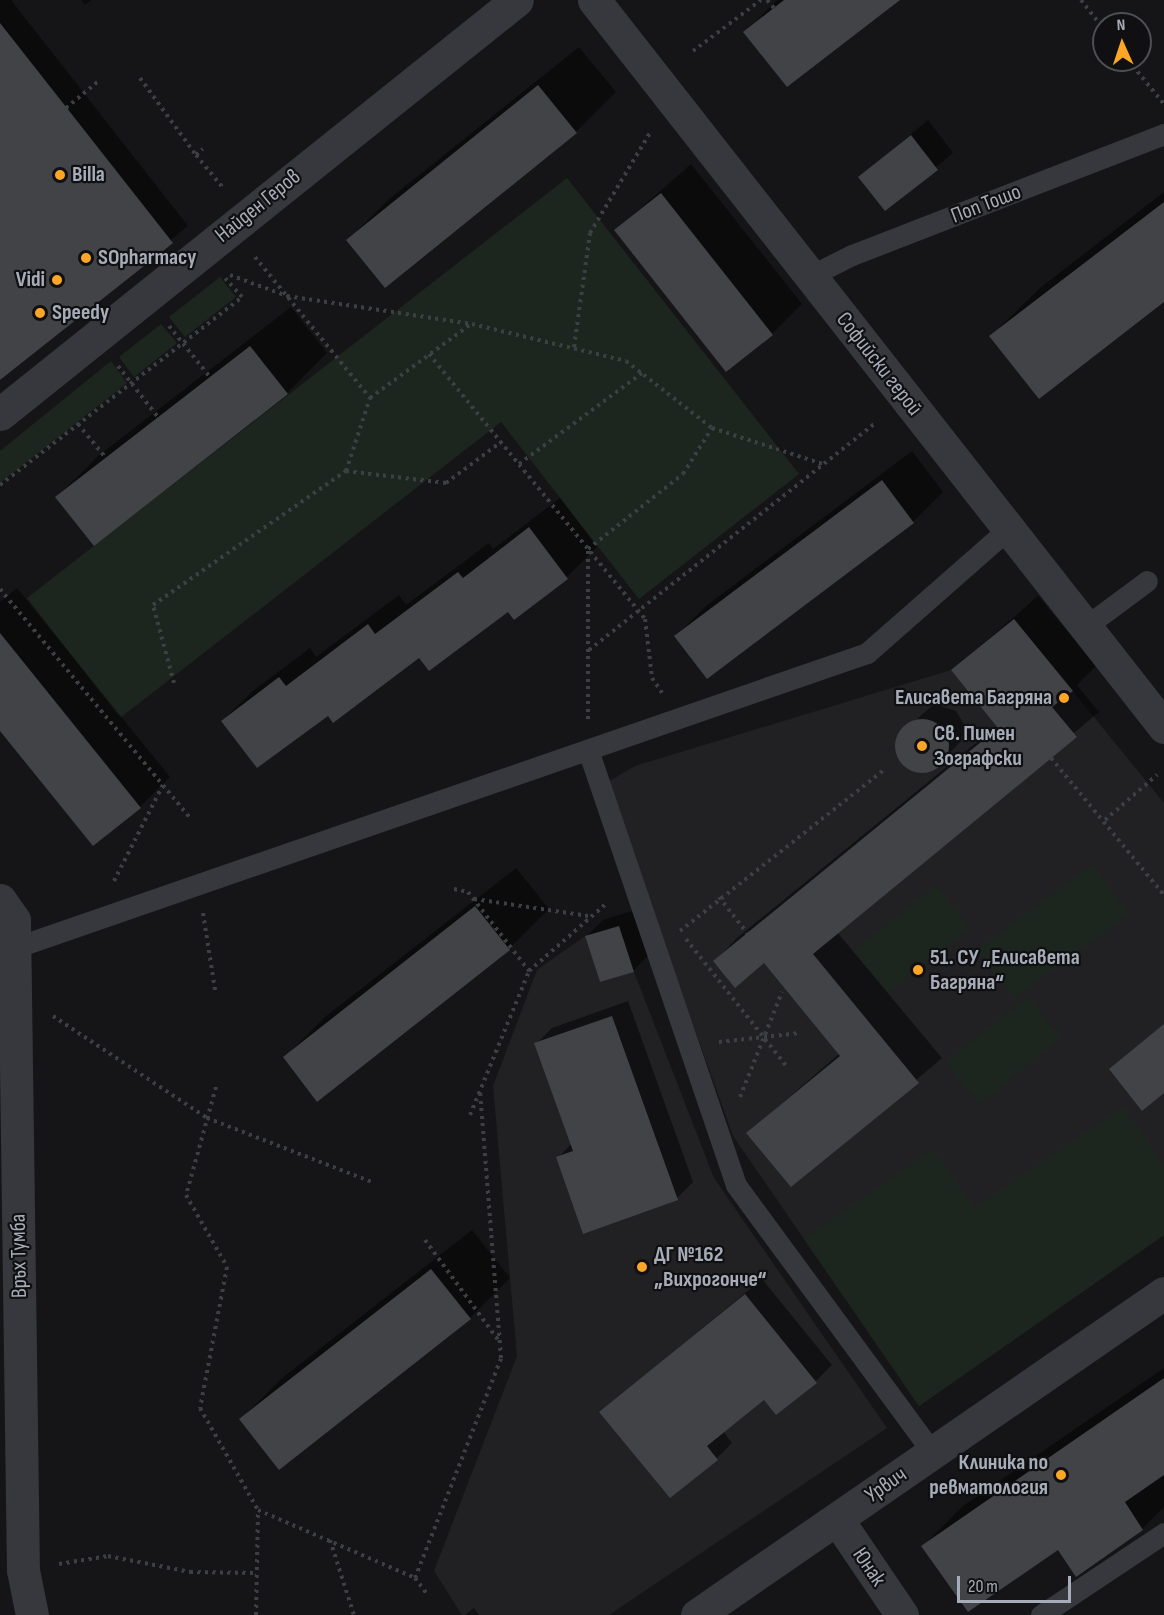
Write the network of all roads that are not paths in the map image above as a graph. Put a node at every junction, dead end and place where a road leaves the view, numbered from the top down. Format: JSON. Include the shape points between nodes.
{"nodes":[{"id":1,"x":517,"y":0,"type":"edge"},
{"id":2,"x":594,"y":0,"type":"edge"},
{"id":3,"x":1164,"y":134,"type":"edge"},
{"id":4,"x":810,"y":276,"type":"junction"},
{"id":5,"x":0,"y":414,"type":"edge"},
{"id":6,"x":1008,"y":529,"type":"junction"},
{"id":7,"x":1147,"y":581,"type":"dead end"},
{"id":8,"x":1085,"y":627,"type":"junction"},
{"id":9,"x":1164,"y":727,"type":"edge"},
{"id":10,"x":588,"y":750,"type":"junction"},
{"id":11,"x":0,"y":900,"type":"edge"},
{"id":12,"x":14,"y":948,"type":"junction"},
{"id":13,"x":1162,"y":1298,"type":"edge"},
{"id":14,"x":933,"y":1453,"type":"junction"},
{"id":15,"x":837,"y":1519,"type":"junction"},
{"id":16,"x":1164,"y":1533,"type":"edge"},
{"id":17,"x":32,"y":1615,"type":"edge"},
{"id":18,"x":697,"y":1615,"type":"edge"},
{"id":19,"x":902,"y":1615,"type":"edge"},
{"id":20,"x":1041,"y":1615,"type":"edge"}],
"edges":[{"from":1,"to":5,"type":"street","name":"Найден Геров","via":[[232,213]]},
{"from":2,"to":4,"type":"street","name":"Софийски герой"},
{"from":3,"to":4,"type":"lane","name":"Поп Тошо","via":[[852,255]]},
{"from":4,"to":6,"type":"street","name":"Софийски герой"},
{"from":6,"to":8,"type":"street","name":"Софийски герой"},
{"from":6,"to":10,"type":"lane","via":[[867,653]]},
{"from":7,"to":8,"type":"lane"},
{"from":8,"to":9,"type":"street","name":"Софийски герой"},
{"from":10,"to":12,"type":"lane"},
{"from":10,"to":14,"type":"lane","via":[[736,1185]]},
{"from":11,"to":12,"type":"street","name":"Връх Тумба","via":[[14,920]]},
{"from":12,"to":17,"type":"street","name":"Връх Тумба","via":[[23,1570]]},
{"from":13,"to":14,"type":"street","name":"Урвич"},
{"from":14,"to":15,"type":"street","name":"Урвич"},
{"from":15,"to":18,"type":"street","name":"Урвич"},
{"from":15,"to":19,"type":"street","name":"Юнак"},
{"from":16,"to":20,"type":"lane"}]}
